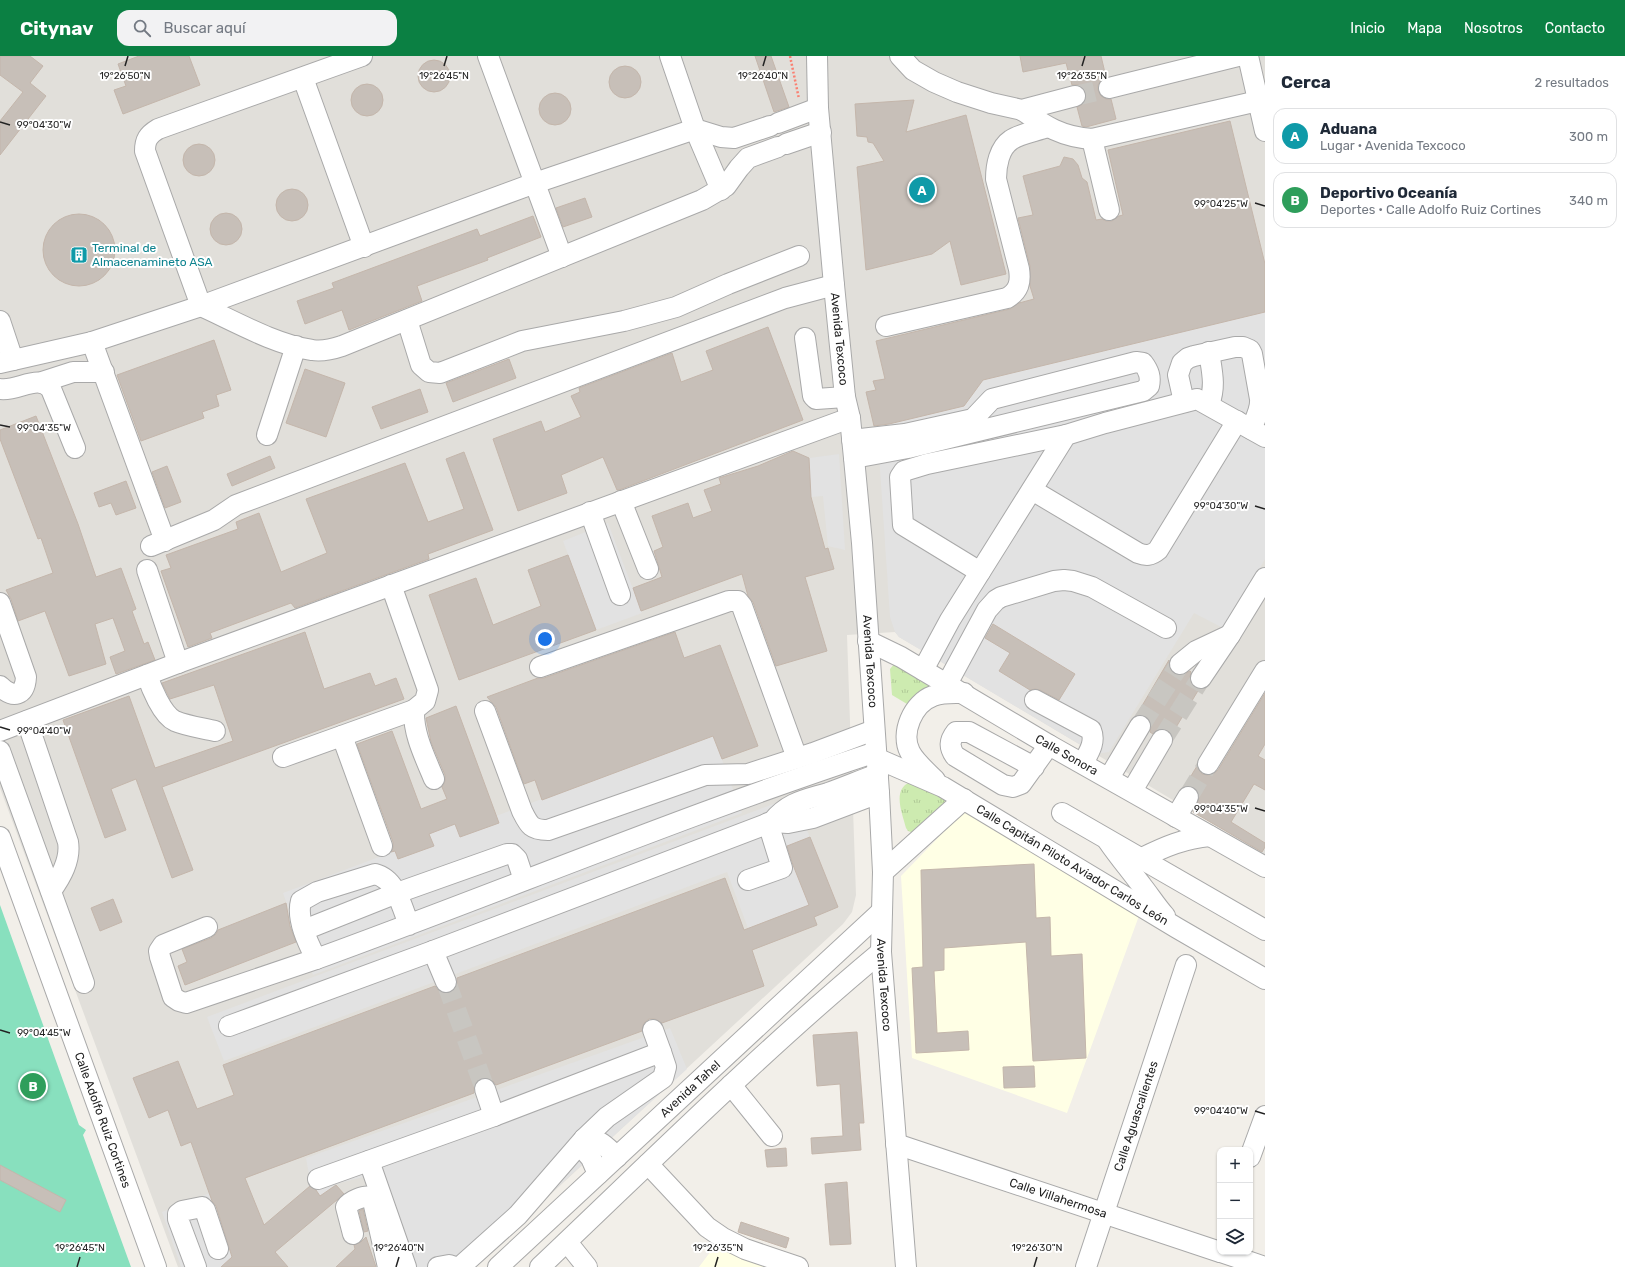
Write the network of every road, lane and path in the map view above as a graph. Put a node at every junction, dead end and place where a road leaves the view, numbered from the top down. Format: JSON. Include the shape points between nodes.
{"nodes":[{"id":1,"x":362,"y":56,"type":"edge"},
{"id":2,"x":488,"y":56,"type":"edge"},
{"id":3,"x":670,"y":56,"type":"edge"},
{"id":4,"x":790,"y":56,"type":"edge"},
{"id":5,"x":817,"y":56,"type":"edge"},
{"id":6,"x":900,"y":56,"type":"edge"},
{"id":7,"x":1238,"y":56,"type":"edge"},
{"id":8,"x":1248,"y":56,"type":"edge"},
{"id":9,"x":303,"y":78,"type":"junction"},
{"id":10,"x":1109,"y":88,"type":"tunnel mouth"},
{"id":11,"x":1074,"y":96,"type":"tunnel mouth"},
{"id":12,"x":1258,"y":101,"type":"junction"},
{"id":13,"x":1022,"y":110,"type":"junction"},
{"id":14,"x":810,"y":111,"type":"junction"},
{"id":15,"x":1047,"y":127,"type":"junction"},
{"id":16,"x":696,"y":129,"type":"junction"},
{"id":17,"x":1265,"y":131,"type":"edge"},
{"id":18,"x":822,"y":132,"type":"junction"},
{"id":19,"x":1092,"y":139,"type":"junction"},
{"id":20,"x":535,"y":183,"type":"junction"},
{"id":21,"x":721,"y":190,"type":"junction"},
{"id":22,"x":1109,"y":210,"type":"dead end"},
{"id":23,"x":364,"y":247,"type":"junction"},
{"id":24,"x":799,"y":256,"type":"dead end"},
{"id":25,"x":562,"y":257,"type":"junction"},
{"id":26,"x":834,"y":285,"type":"junction"},
{"id":27,"x":201,"y":306,"type":"junction"},
{"id":28,"x":407,"y":320,"type":"junction"},
{"id":29,"x":0,"y":321,"type":"edge"},
{"id":30,"x":886,"y":326,"type":"dead end"},
{"id":31,"x":805,"y":338,"type":"dead end"},
{"id":32,"x":92,"y":342,"type":"junction"},
{"id":33,"x":296,"y":346,"type":"junction"},
{"id":34,"x":1209,"y":352,"type":"junction"},
{"id":35,"x":7,"y":362,"type":"edge"},
{"id":36,"x":104,"y":372,"type":"junction"},
{"id":37,"x":42,"y":382,"type":"junction"},
{"id":38,"x":0,"y":389,"type":"edge"},
{"id":39,"x":845,"y":397,"type":"junction"},
{"id":40,"x":1184,"y":402,"type":"junction"},
{"id":41,"x":1209,"y":405,"type":"junction"},
{"id":42,"x":850,"y":418,"type":"junction"},
{"id":43,"x":975,"y":426,"type":"junction"},
{"id":44,"x":1251,"y":429,"type":"edge"},
{"id":45,"x":267,"y":435,"type":"dead end"},
{"id":46,"x":1066,"y":435,"type":"junction"},
{"id":47,"x":75,"y":448,"type":"dead end"},
{"id":48,"x":853,"y":449,"type":"junction"},
{"id":49,"x":1032,"y":490,"type":"junction"},
{"id":50,"x":621,"y":501,"type":"junction"},
{"id":51,"x":590,"y":512,"type":"junction"},
{"id":52,"x":648,"y":569,"type":"dead end"},
{"id":53,"x":147,"y":570,"type":"dead end"},
{"id":54,"x":980,"y":572,"type":"junction"},
{"id":55,"x":1265,"y":578,"type":"edge"},
{"id":56,"x":391,"y":585,"type":"junction"},
{"id":57,"x":620,"y":595,"type":"dead end"},
{"id":58,"x":0,"y":603,"type":"edge"},
{"id":59,"x":1166,"y":628,"type":"dead end"},
{"id":60,"x":1230,"y":635,"type":"junction"},
{"id":61,"x":868,"y":641,"type":"junction"},
{"id":62,"x":178,"y":662,"type":"junction"},
{"id":63,"x":1180,"y":664,"type":"tunnel mouth"},
{"id":64,"x":540,"y":667,"type":"dead end"},
{"id":65,"x":923,"y":670,"type":"junction"},
{"id":66,"x":1265,"y":671,"type":"edge"},
{"id":67,"x":147,"y":675,"type":"junction"},
{"id":68,"x":1201,"y":678,"type":"tunnel mouth"},
{"id":69,"x":947,"y":684,"type":"junction"},
{"id":70,"x":0,"y":686,"type":"edge"},
{"id":71,"x":964,"y":693,"type":"junction"},
{"id":72,"x":1035,"y":700,"type":"dead end"},
{"id":73,"x":414,"y":710,"type":"junction"},
{"id":74,"x":485,"y":711,"type":"dead end"},
{"id":75,"x":27,"y":721,"type":"junction"},
{"id":76,"x":1140,"y":726,"type":"tunnel mouth"},
{"id":77,"x":874,"y":730,"type":"junction"},
{"id":78,"x":0,"y":731,"type":"edge"},
{"id":79,"x":215,"y":731,"type":"dead end"},
{"id":80,"x":342,"y":736,"type":"junction"},
{"id":81,"x":1162,"y":740,"type":"tunnel mouth"},
{"id":82,"x":1049,"y":745,"type":"junction"},
{"id":83,"x":0,"y":751,"type":"edge"},
{"id":84,"x":283,"y":757,"type":"dead end"},
{"id":85,"x":797,"y":758,"type":"junction"},
{"id":86,"x":1083,"y":763,"type":"junction"},
{"id":87,"x":1208,"y":764,"type":"tunnel mouth"},
{"id":88,"x":1034,"y":767,"type":"dead end"},
{"id":89,"x":877,"y":769,"type":"junction"},
{"id":90,"x":1109,"y":778,"type":"junction"},
{"id":91,"x":434,"y":779,"type":"dead end"},
{"id":92,"x":943,"y":787,"type":"junction"},
{"id":93,"x":1132,"y":791,"type":"junction"},
{"id":94,"x":1188,"y":797,"type":"tunnel mouth"},
{"id":95,"x":964,"y":799,"type":"junction"},
{"id":96,"x":1062,"y":812,"type":"dead end"},
{"id":97,"x":1176,"y":817,"type":"junction"},
{"id":98,"x":770,"y":823,"type":"junction"},
{"id":99,"x":1210,"y":836,"type":"junction"},
{"id":100,"x":0,"y":837,"type":"edge"},
{"id":101,"x":1106,"y":838,"type":"junction"},
{"id":102,"x":382,"y":846,"type":"dead end"},
{"id":103,"x":1142,"y":858,"type":"junction"},
{"id":104,"x":1265,"y":867,"type":"edge"},
{"id":105,"x":883,"y":872,"type":"junction"},
{"id":106,"x":524,"y":880,"type":"junction"},
{"id":107,"x":748,"y":880,"type":"dead end"},
{"id":108,"x":51,"y":892,"type":"junction"},
{"id":109,"x":397,"y":893,"type":"junction"},
{"id":110,"x":882,"y":911,"type":"junction"},
{"id":111,"x":409,"y":925,"type":"junction"},
{"id":112,"x":207,"y":926,"type":"dead end"},
{"id":113,"x":1177,"y":928,"type":"junction"},
{"id":114,"x":304,"y":930,"type":"junction"},
{"id":115,"x":1265,"y":930,"type":"edge"},
{"id":116,"x":433,"y":951,"type":"junction"},
{"id":117,"x":881,"y":952,"type":"junction"},
{"id":118,"x":316,"y":959,"type":"junction"},
{"id":119,"x":1186,"y":965,"type":"dead end"},
{"id":120,"x":1265,"y":979,"type":"edge"},
{"id":121,"x":446,"y":982,"type":"tunnel mouth"},
{"id":122,"x":84,"y":983,"type":"dead end"},
{"id":123,"x":229,"y":1026,"type":"dead end"},
{"id":124,"x":654,"y":1030,"type":"dead end"},
{"id":125,"x":661,"y":1052,"type":"junction"},
{"id":126,"x":731,"y":1085,"type":"junction"},
{"id":127,"x":484,"y":1089,"type":"tunnel mouth"},
{"id":128,"x":494,"y":1116,"type":"junction"},
{"id":129,"x":1265,"y":1116,"type":"edge"},
{"id":130,"x":772,"y":1136,"type":"dead end"},
{"id":131,"x":584,"y":1139,"type":"junction"},
{"id":132,"x":896,"y":1144,"type":"junction"},
{"id":133,"x":1253,"y":1149,"type":"edge"},
{"id":134,"x":617,"y":1157,"type":"junction"},
{"id":135,"x":369,"y":1161,"type":"junction"},
{"id":136,"x":648,"y":1164,"type":"junction"},
{"id":137,"x":598,"y":1174,"type":"junction"},
{"id":138,"x":318,"y":1179,"type":"dead end"},
{"id":139,"x":1105,"y":1213,"type":"junction"},
{"id":140,"x":352,"y":1234,"type":"dead end"},
{"id":141,"x":566,"y":1242,"type":"junction"},
{"id":142,"x":218,"y":1249,"type":"dead end"},
{"id":143,"x":1217,"y":1252,"type":"edge"},
{"id":144,"x":1227,"y":1255,"type":"edge"},
{"id":145,"x":156,"y":1267,"type":"edge"},
{"id":146,"x":196,"y":1267,"type":"edge"},
{"id":147,"x":388,"y":1267,"type":"edge"},
{"id":148,"x":406,"y":1267,"type":"edge"},
{"id":149,"x":438,"y":1267,"type":"edge"},
{"id":150,"x":454,"y":1267,"type":"edge"},
{"id":151,"x":460,"y":1267,"type":"edge"},
{"id":152,"x":498,"y":1267,"type":"edge"},
{"id":153,"x":540,"y":1267,"type":"edge"},
{"id":154,"x":587,"y":1267,"type":"edge"},
{"id":155,"x":798,"y":1267,"type":"edge"},
{"id":156,"x":906,"y":1267,"type":"edge"},
{"id":157,"x":1086,"y":1267,"type":"edge"},
{"id":158,"x":1265,"y":1267,"type":"edge"}],
"edges":[{"from":1,"to":9,"type":"street"},
{"from":2,"to":20,"type":"street"},
{"from":3,"to":16,"type":"street"},
{"from":4,"to":14,"type":"path"},
{"from":5,"to":14,"type":"street","name":"Avenida Texcoco"},
{"from":6,"to":13,"type":"street","via":[[913,70],[934,82],[991,103]]},
{"from":7,"to":10,"type":"street"},
{"from":8,"to":12,"type":"street"},
{"from":9,"to":23,"type":"street"},
{"from":9,"to":27,"type":"street","via":[[158,129],[145,141],[145,151]]},
{"from":11,"to":13,"type":"street"},
{"from":12,"to":17,"type":"street"},
{"from":12,"to":19,"type":"street"},
{"from":13,"to":15,"type":"street"},
{"from":14,"to":16,"type":"street","via":[[734,138]]},
{"from":14,"to":18,"type":"street","name":"Avenida Texcoco"},
{"from":15,"to":19,"type":"street","via":[[1071,136]]},
{"from":15,"to":30,"type":"street","via":[[1012,140],[1003,149],[996,170],[996,179],[1019,269],[1020,280],[1014,294],[1007,298]]},
{"from":16,"to":20,"type":"street"},
{"from":16,"to":21,"type":"street"},
{"from":18,"to":21,"type":"street","via":[[748,158]]},
{"from":18,"to":26,"type":"street","name":"Avenida Texcoco"},
{"from":19,"to":22,"type":"street"},
{"from":20,"to":23,"type":"street"},
{"from":20,"to":25,"type":"street"},
{"from":21,"to":25,"type":"street"},
{"from":23,"to":27,"type":"street"},
{"from":24,"to":28,"type":"street","via":[[676,307],[624,321],[522,341],[440,373],[429,372],[421,365]]},
{"from":25,"to":28,"type":"street"},
{"from":26,"to":36,"type":"street","via":[[784,298],[236,505],[214,520],[158,543]]},
{"from":26,"to":39,"type":"street","name":"Avenida Texcoco"},
{"from":27,"to":32,"type":"street"},
{"from":27,"to":33,"type":"street"},
{"from":28,"to":33,"type":"street","via":[[327,350]]},
{"from":29,"to":35,"type":"street"},
{"from":31,"to":39,"type":"street","via":[[813,396],[816,399]]},
{"from":32,"to":35,"type":"street"},
{"from":32,"to":36,"type":"street"},
{"from":33,"to":45,"type":"street"},
{"from":34,"to":40,"type":"street","via":[[1182,363],[1178,375]]},
{"from":34,"to":41,"type":"street","via":[[1214,386]]},
{"from":34,"to":44,"type":"street","via":[[1235,347],[1250,350],[1260,405]]},
{"from":36,"to":37,"type":"street","via":[[73,372]]},
{"from":37,"to":38,"type":"street","via":[[13,389]]},
{"from":37,"to":47,"type":"street","via":[[51,389]]},
{"from":39,"to":42,"type":"street","name":"Avenida Texcoco"},
{"from":40,"to":41,"type":"street","via":[[1197,399]]},
{"from":40,"to":46,"type":"street"},
{"from":41,"to":44,"type":"street"},
{"from":42,"to":48,"type":"street","name":"Avenida Texcoco"},
{"from":42,"to":50,"type":"street"},
{"from":43,"to":43,"type":"street","via":[[1143,391],[1149,386],[1148,369],[1143,363],[1136,362],[992,399]]},
{"from":43,"to":48,"type":"street"},
{"from":44,"to":49,"type":"street","via":[[1161,545],[1148,556]]},
{"from":46,"to":49,"type":"street"},
{"from":46,"to":54,"type":"street","via":[[927,464],[904,471],[900,477],[903,525]]},
{"from":48,"to":61,"type":"street","name":"Avenida Texcoco"},
{"from":49,"to":54,"type":"street"},
{"from":50,"to":51,"type":"street"},
{"from":50,"to":52,"type":"street"},
{"from":51,"to":56,"type":"street"},
{"from":51,"to":57,"type":"street"},
{"from":53,"to":62,"type":"street"},
{"from":54,"to":65,"type":"street"},
{"from":55,"to":60,"type":"street"},
{"from":56,"to":62,"type":"street"},
{"from":56,"to":73,"type":"street","via":[[428,690],[425,701]]},
{"from":58,"to":70,"type":"street","via":[[26,677],[26,684],[23,690],[13,694],[7,693]]},
{"from":59,"to":69,"type":"street","via":[[1092,587],[1073,581],[1054,581],[996,600],[987,610]]},
{"from":60,"to":63,"type":"street","via":[[1196,651]]},
{"from":60,"to":68,"type":"street"},
{"from":61,"to":65,"type":"street","name":"Calle Sonora"},
{"from":61,"to":77,"type":"street","name":"Avenida Texcoco"},
{"from":62,"to":67,"type":"street"},
{"from":64,"to":85,"type":"street","via":[[730,601],[738,602],[742,606]]},
{"from":65,"to":69,"type":"street","name":"Calle Sonora"},
{"from":66,"to":87,"type":"street"},
{"from":67,"to":75,"type":"street"},
{"from":67,"to":79,"type":"street","via":[[152,691],[174,720]]},
{"from":69,"to":71,"type":"street","name":"Calle Sonora"},
{"from":71,"to":82,"type":"street","name":"Calle Sonora"},
{"from":71,"to":92,"type":"street","via":[[944,693],[925,699],[910,718],[906,743],[910,753]]},
{"from":72,"to":86,"type":"street","via":[[1091,730],[1092,743]]},
{"from":73,"to":80,"type":"street"},
{"from":73,"to":91,"type":"street","via":[[416,733]]},
{"from":74,"to":85,"type":"street","via":[[522,811],[528,823],[539,830],[548,830],[705,776],[748,774]]},
{"from":75,"to":78,"type":"street"},
{"from":75,"to":108,"type":"street","via":[[68,842],[69,851],[61,878]]},
{"from":76,"to":90,"type":"street"},
{"from":77,"to":85,"type":"street"},
{"from":77,"to":89,"type":"street","name":"Avenida Texcoco"},
{"from":80,"to":84,"type":"street"},
{"from":80,"to":102,"type":"street"},
{"from":81,"to":93,"type":"street"},
{"from":82,"to":86,"type":"street","name":"Calle Sonora"},
{"from":82,"to":88,"type":"street"},
{"from":83,"to":108,"type":"street"},
{"from":86,"to":90,"type":"street","name":"Calle Sonora"},
{"from":89,"to":92,"type":"street","name":"Calle Capitán Piloto Aviador Carlos León"},
{"from":89,"to":98,"type":"street","via":[[813,818],[788,823]]},
{"from":89,"to":105,"type":"street","name":"Avenida Texcoco"},
{"from":89,"to":106,"type":"street","via":[[819,771]]},
{"from":90,"to":93,"type":"street","name":"Calle Sonora"},
{"from":92,"to":95,"type":"street","name":"Calle Capitán Piloto Aviador Carlos León"},
{"from":93,"to":97,"type":"street","name":"Calle Sonora"},
{"from":94,"to":97,"type":"street"},
{"from":95,"to":105,"type":"street"},
{"from":95,"to":113,"type":"street","name":"Calle Capitán Piloto Aviador Carlos León"},
{"from":96,"to":101,"type":"street"},
{"from":97,"to":99,"type":"street","name":"Calle Sonora"},
{"from":98,"to":107,"type":"street","via":[[782,868]]},
{"from":98,"to":116,"type":"street"},
{"from":99,"to":103,"type":"street","via":[[1163,847]]},
{"from":99,"to":104,"type":"street","name":"Calle Sonora"},
{"from":100,"to":145,"type":"street","name":"Calle Adolfo Ruiz Cortines"},
{"from":101,"to":103,"type":"street"},
{"from":101,"to":113,"type":"street","via":[[1155,906]]},
{"from":103,"to":115,"type":"street"},
{"from":105,"to":110,"type":"street","name":"Avenida Texcoco"},
{"from":106,"to":109,"type":"street","via":[[516,859],[512,854],[507,854]]},
{"from":106,"to":111,"type":"street"},
{"from":108,"to":122,"type":"street"},
{"from":109,"to":111,"type":"street"},
{"from":109,"to":114,"type":"street"},
{"from":109,"to":114,"type":"street","via":[[383,876],[375,874],[317,892],[302,901],[299,909]]},
{"from":110,"to":117,"type":"street","name":"Avenida Texcoco"},
{"from":110,"to":134,"type":"street","name":"Avenida Tahel"},
{"from":111,"to":118,"type":"street"},
{"from":112,"to":118,"type":"street","via":[[164,945],[159,951],[173,997],[179,1001],[186,1003]]},
{"from":113,"to":120,"type":"street","name":"Calle Capitán Piloto Aviador Carlos León"},
{"from":114,"to":118,"type":"street"},
{"from":116,"to":121,"type":"street"},
{"from":116,"to":123,"type":"street"},
{"from":117,"to":126,"type":"street","name":"Avenida Tahel"},
{"from":117,"to":132,"type":"street","name":"Avenida Texcoco"},
{"from":119,"to":139,"type":"street","name":"Calle Aguascalientes"},
{"from":124,"to":125,"type":"street"},
{"from":125,"to":128,"type":"street"},
{"from":125,"to":131,"type":"street","via":[[666,1067],[663,1078],[607,1117]]},
{"from":126,"to":130,"type":"street"},
{"from":126,"to":136,"type":"street","name":"Avenida Tahel"},
{"from":127,"to":128,"type":"street"},
{"from":128,"to":135,"type":"street"},
{"from":129,"to":133,"type":"street"},
{"from":131,"to":134,"type":"street","via":[[598,1141]]},
{"from":131,"to":137,"type":"street","via":[[586,1151]]},
{"from":131,"to":151,"type":"street","via":[[518,1215]]},
{"from":132,"to":139,"type":"street","name":"Calle Villahermosa"},
{"from":132,"to":156,"type":"street","name":"Avenida Texcoco"},
{"from":134,"to":137,"type":"street","name":"Avenida Tahel"},
{"from":135,"to":138,"type":"street"},
{"from":135,"to":148,"type":"street"},
{"from":136,"to":141,"type":"street","name":"Avenida Tahel"},
{"from":136,"to":155,"type":"street","via":[[707,1227],[723,1238]]},
{"from":137,"to":152,"type":"street","name":"Avenida Tahel"},
{"from":139,"to":143,"type":"street","name":"Calle Villahermosa"},
{"from":139,"to":157,"type":"street","name":"Calle Aguascalientes"},
{"from":140,"to":147,"type":"street","via":[[346,1207],[366,1196],[370,1197]]},
{"from":141,"to":153,"type":"street","name":"Avenida Tahel"},
{"from":141,"to":154,"type":"street"},
{"from":142,"to":146,"type":"street","via":[[202,1206],[178,1214]]},
{"from":144,"to":158,"type":"street","name":"Calle Villahermosa"},
{"from":149,"to":150,"type":"street"}]}
